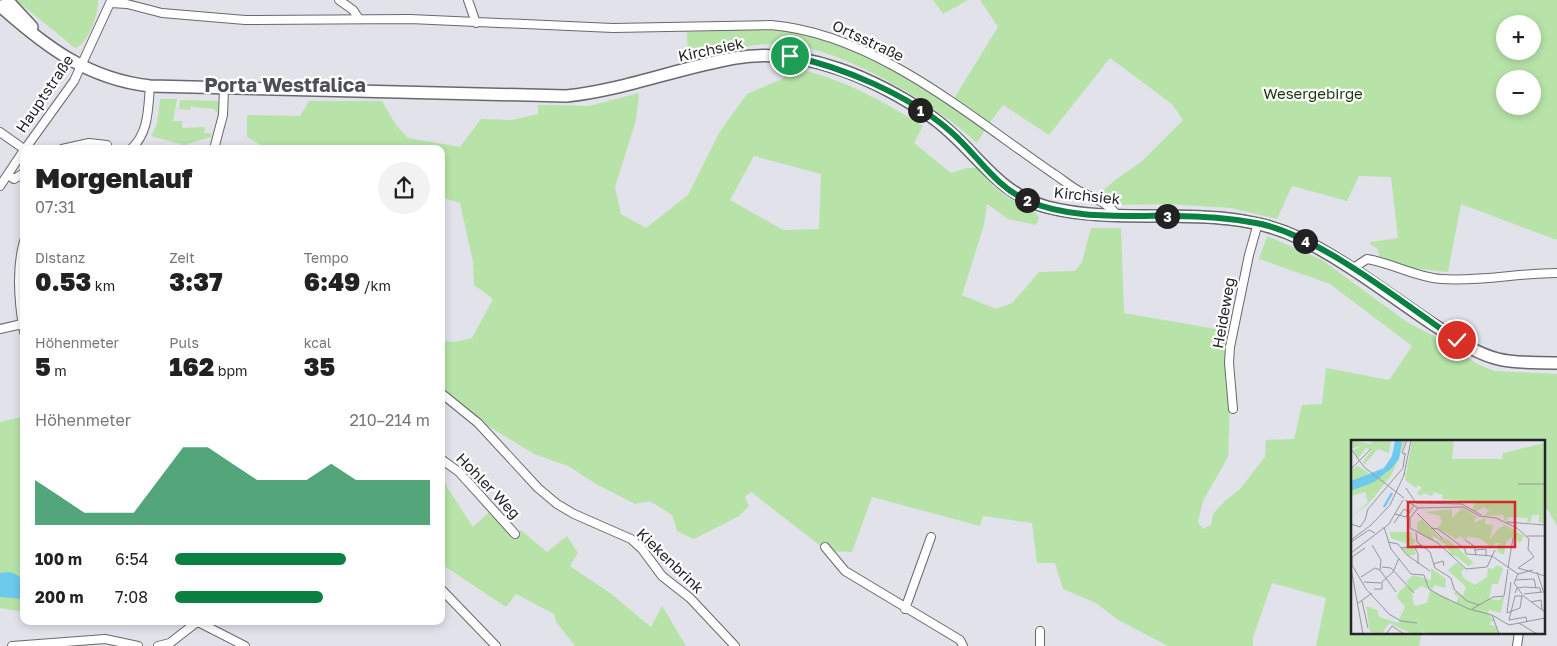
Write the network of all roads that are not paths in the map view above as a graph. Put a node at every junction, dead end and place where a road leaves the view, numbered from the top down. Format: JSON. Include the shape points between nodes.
{"nodes":[{"id":1,"x":7,"y":0,"type":"edge"},
{"id":2,"x":339,"y":0,"type":"edge"},
{"id":3,"x":468,"y":0,"type":"edge"},
{"id":4,"x":110,"y":1,"type":"edge"},
{"id":5,"x":0,"y":6,"type":"edge"},
{"id":6,"x":359,"y":19,"type":"junction"},
{"id":7,"x":476,"y":23,"type":"junction"},
{"id":8,"x":41,"y":38,"type":"junction"},
{"id":9,"x":81,"y":67,"type":"junction"},
{"id":10,"x":150,"y":86,"type":"junction"},
{"id":11,"x":224,"y":89,"type":"junction"},
{"id":12,"x":0,"y":132,"type":"edge"},
{"id":13,"x":27,"y":145,"type":"edge"},
{"id":14,"x":80,"y":145,"type":"edge"},
{"id":15,"x":107,"y":145,"type":"dead end"},
{"id":16,"x":136,"y":145,"type":"edge"},
{"id":17,"x":215,"y":145,"type":"edge"},
{"id":18,"x":20,"y":146,"type":"edge"},
{"id":19,"x":20,"y":156,"type":"edge"},
{"id":20,"x":8,"y":175,"type":"junction"},
{"id":21,"x":20,"y":176,"type":"edge"},
{"id":22,"x":0,"y":186,"type":"edge"},
{"id":23,"x":1117,"y":215,"type":"junction"},
{"id":24,"x":1258,"y":223,"type":"junction"},
{"id":25,"x":20,"y":253,"type":"edge"},
{"id":26,"x":1352,"y":269,"type":"junction"},
{"id":27,"x":1557,"y":272,"type":"edge"},
{"id":28,"x":20,"y":285,"type":"edge"},
{"id":29,"x":20,"y":328,"type":"edge"},
{"id":30,"x":0,"y":329,"type":"edge"},
{"id":31,"x":1557,"y":363,"type":"edge"},
{"id":32,"x":445,"y":396,"type":"edge"},
{"id":33,"x":1233,"y":409,"type":"dead end"},
{"id":34,"x":445,"y":462,"type":"edge"},
{"id":35,"x":515,"y":534,"type":"dead end"},
{"id":36,"x":931,"y":537,"type":"dead end"},
{"id":37,"x":826,"y":547,"type":"dead end"},
{"id":38,"x":445,"y":593,"type":"edge"},
{"id":39,"x":905,"y":609,"type":"junction"},
{"id":40,"x":193,"y":625,"type":"edge"},
{"id":41,"x":203,"y":625,"type":"edge"},
{"id":42,"x":1040,"y":631,"type":"dead end"},
{"id":43,"x":85,"y":644,"type":"edge"},
{"id":44,"x":12,"y":646,"type":"edge"},
{"id":45,"x":138,"y":646,"type":"edge"},
{"id":46,"x":158,"y":646,"type":"edge"},
{"id":47,"x":245,"y":646,"type":"edge"},
{"id":48,"x":496,"y":646,"type":"edge"},
{"id":49,"x":735,"y":646,"type":"edge"},
{"id":50,"x":962,"y":646,"type":"edge"},
{"id":51,"x":1040,"y":646,"type":"edge"}],
"edges":[{"from":1,"to":8,"type":"main road","name":"Kirchsiek"},
{"from":2,"to":6,"type":"street"},
{"from":3,"to":7,"type":"street"},
{"from":4,"to":6,"type":"street","name":"Ortsstraße","via":[[162,13],[199,17]]},
{"from":4,"to":9,"type":"street","name":"Hauptstraße"},
{"from":5,"to":8,"type":"main road","name":"Kirchsiek"},
{"from":6,"to":7,"type":"street","name":"Ortsstraße"},
{"from":7,"to":23,"type":"street","name":"Ortsstraße","via":[[613,28],[770,25],[818,32],[877,58],[937,93],[1079,190],[1109,206]]},
{"from":8,"to":9,"type":"main road","name":"Kirchsiek"},
{"from":9,"to":10,"type":"main road","name":"Kirchsiek","via":[[124,83]]},
{"from":9,"to":13,"type":"street","name":"Hauptstraße"},
{"from":10,"to":11,"type":"main road","name":"Kirchsiek"},
{"from":10,"to":16,"type":"street","via":[[146,127]]},
{"from":11,"to":17,"type":"street","via":[[223,115]]},
{"from":11,"to":23,"type":"main road","name":"Kirchsiek","via":[[566,96],[612,89],[732,59],[790,56],[844,72],[930,116],[963,143],[999,182],[1029,201],[1069,211]]},
{"from":12,"to":18,"type":"street"},
{"from":14,"to":15,"type":"street"},
{"from":19,"to":20,"type":"street","name":"Hauptstraße"},
{"from":20,"to":21,"type":"street","via":[[14,180]]},
{"from":20,"to":22,"type":"street","name":"Hauptstraße"},
{"from":23,"to":24,"type":"main road","name":"Kirchsiek"},
{"from":24,"to":26,"type":"main road","name":"Kirchsiek","via":[[1297,237]]},
{"from":24,"to":33,"type":"street","name":"Heideweg","via":[[1230,347]]},
{"from":25,"to":28,"type":"street"},
{"from":26,"to":27,"type":"street","via":[[1367,260],[1440,279],[1477,280]]},
{"from":26,"to":31,"type":"main road","name":"Kirchsiek","via":[[1478,351],[1512,362]]},
{"from":29,"to":30,"type":"street"},
{"from":32,"to":49,"type":"street","name":"Kiekenbrink","via":[[478,424],[557,504],[619,533],[642,549],[662,576],[690,598]]},
{"from":34,"to":35,"type":"street","name":"Hohler Weg","via":[[460,472]]},
{"from":36,"to":39,"type":"street"},
{"from":37,"to":39,"type":"street","via":[[845,571]]},
{"from":38,"to":48,"type":"street"},
{"from":39,"to":50,"type":"street","via":[[960,640]]},
{"from":40,"to":46,"type":"street","via":[[170,643]]},
{"from":41,"to":47,"type":"street"},
{"from":42,"to":51,"type":"street"},
{"from":43,"to":44,"type":"street","via":[[66,640]]},
{"from":43,"to":45,"type":"street","via":[[105,638]]}]}
